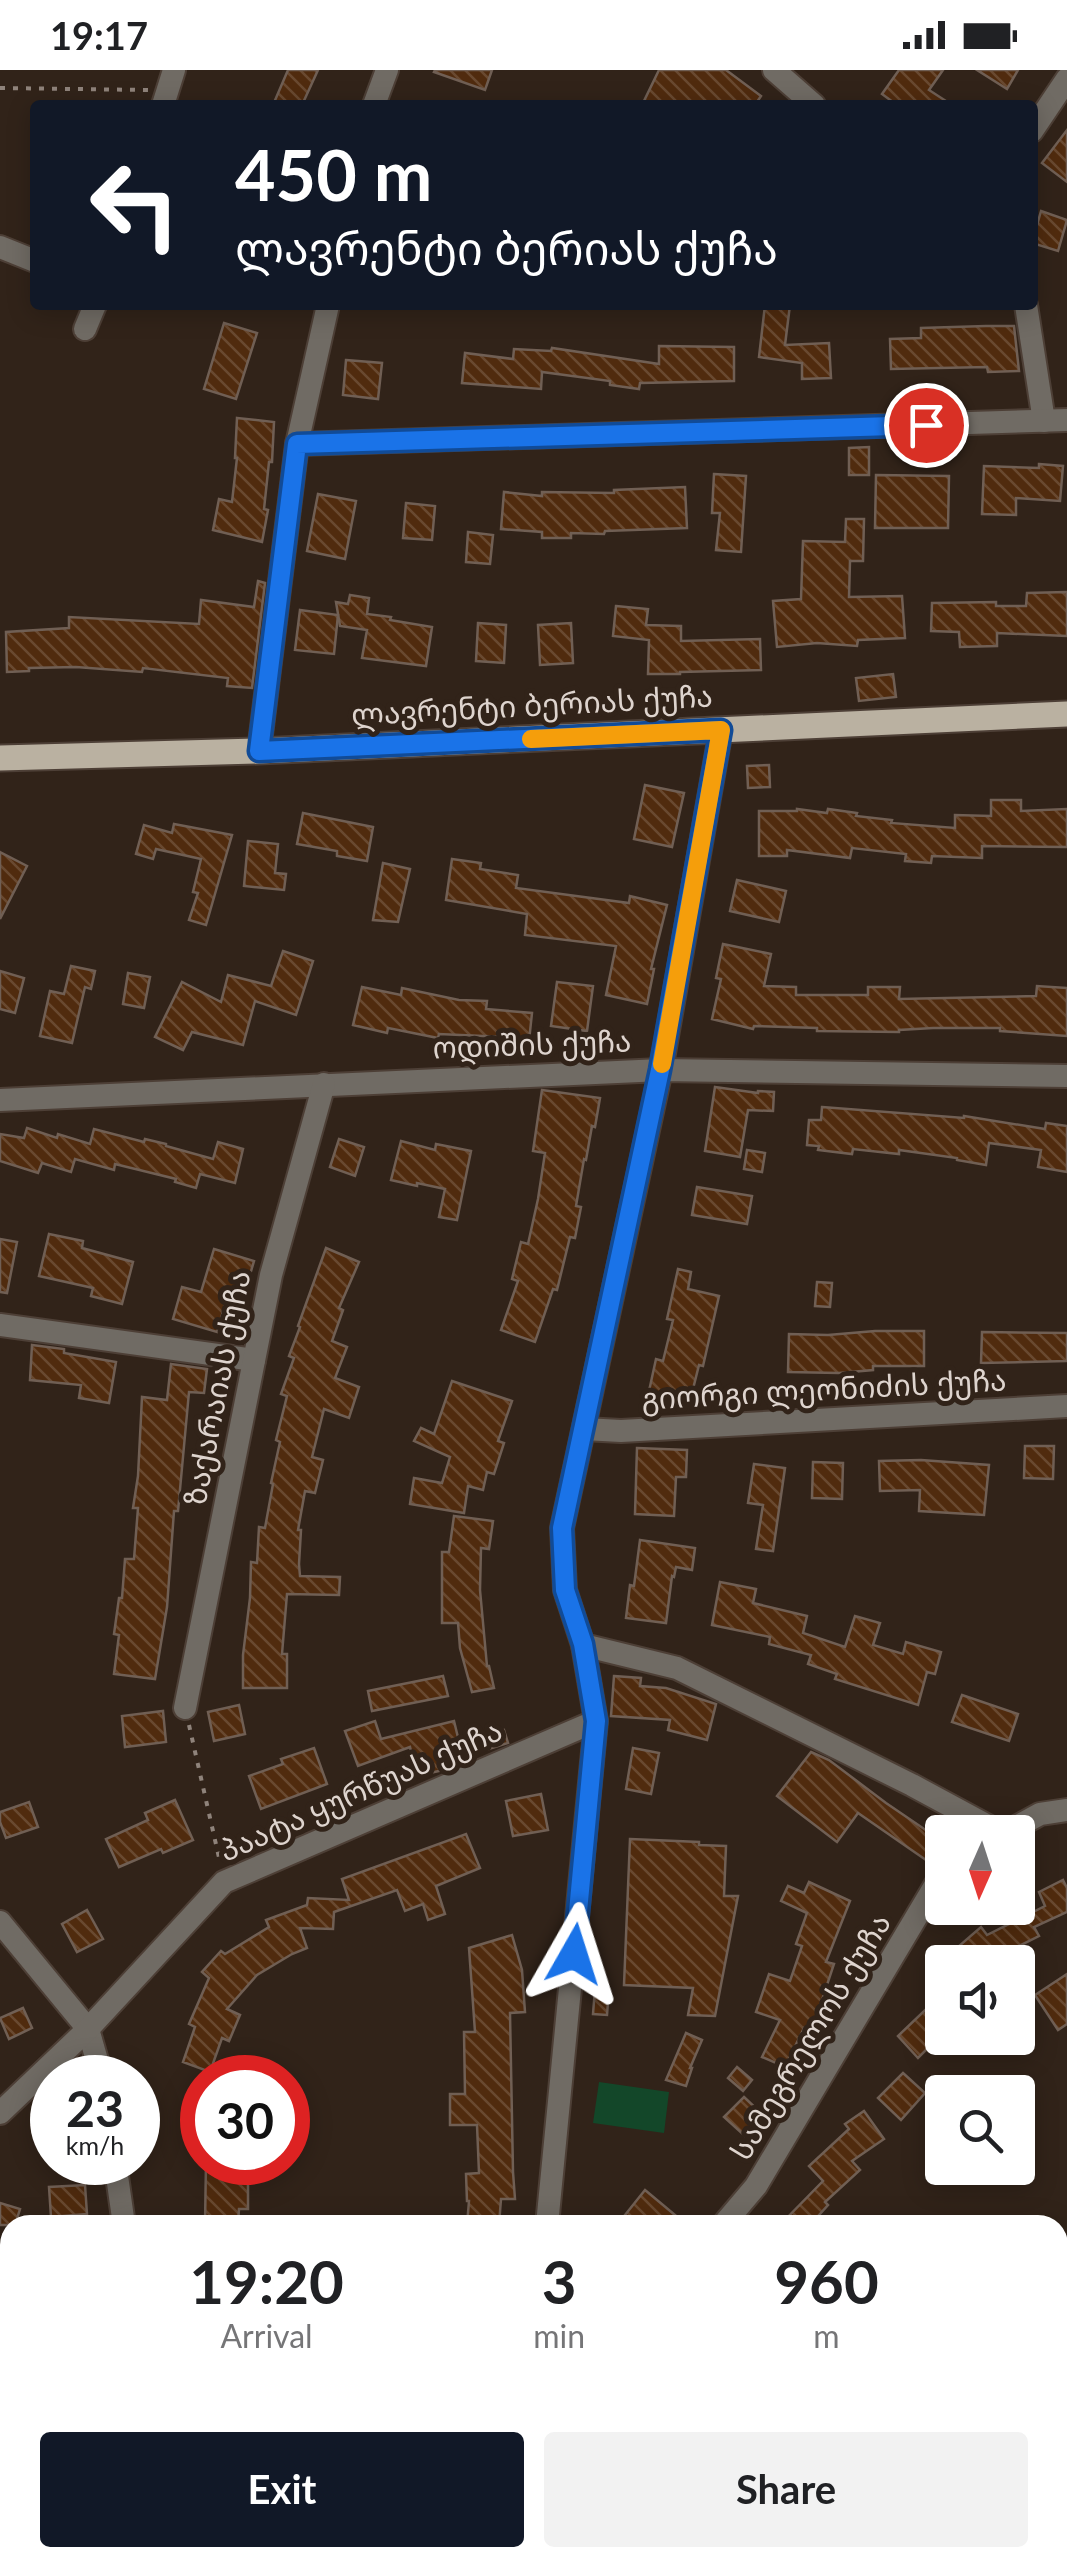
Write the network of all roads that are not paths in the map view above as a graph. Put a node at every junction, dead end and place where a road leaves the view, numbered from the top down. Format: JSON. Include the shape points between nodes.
{"nodes":[{"id":1,"x":387,"y":70,"type":"edge"},
{"id":2,"x":774,"y":70,"type":"edge"},
{"id":3,"x":1067,"y":79,"type":"edge"},
{"id":4,"x":376,"y":100,"type":"edge"},
{"id":5,"x":808,"y":100,"type":"edge"},
{"id":6,"x":1038,"y":122,"type":"edge"},
{"id":7,"x":0,"y":247,"type":"edge"},
{"id":8,"x":30,"y":259,"type":"edge"},
{"id":9,"x":93,"y":310,"type":"edge"},
{"id":10,"x":327,"y":310,"type":"edge"},
{"id":11,"x":1027,"y":310,"type":"edge"},
{"id":12,"x":86,"y":329,"type":"dead end"},
{"id":13,"x":1055,"y":421,"type":"edge"},
{"id":14,"x":297,"y":444,"type":"junction"},
{"id":15,"x":1067,"y":714,"type":"edge"},
{"id":16,"x":721,"y":730,"type":"junction"},
{"id":17,"x":259,"y":751,"type":"junction"},
{"id":18,"x":0,"y":758,"type":"edge"},
{"id":19,"x":660,"y":1070,"type":"junction"},
{"id":20,"x":1067,"y":1076,"type":"edge"},
{"id":21,"x":324,"y":1084,"type":"junction"},
{"id":22,"x":0,"y":1100,"type":"edge"},
{"id":23,"x":0,"y":1325,"type":"edge"},
{"id":24,"x":254,"y":1360,"type":"junction"},
{"id":25,"x":1067,"y":1406,"type":"edge"},
{"id":26,"x":584,"y":1429,"type":"junction"},
{"id":27,"x":583,"y":1644,"type":"junction"},
{"id":28,"x":185,"y":1708,"type":"road end"},
{"id":29,"x":596,"y":1721,"type":"junction"},
{"id":30,"x":1067,"y":1810,"type":"edge"},
{"id":31,"x":970,"y":1815,"type":"edge"},
{"id":32,"x":1035,"y":1816,"type":"edge"},
{"id":33,"x":925,"y":1903,"type":"edge"},
{"id":34,"x":0,"y":1922,"type":"edge"},
{"id":35,"x":88,"y":2029,"type":"junction"},
{"id":36,"x":95,"y":2055,"type":"edge"},
{"id":37,"x":0,"y":2113,"type":"edge"},
{"id":38,"x":118,"y":2185,"type":"edge"},
{"id":39,"x":123,"y":2215,"type":"edge"},
{"id":40,"x":548,"y":2215,"type":"edge"},
{"id":41,"x":731,"y":2215,"type":"edge"}],
"edges":[{"from":1,"to":4,"type":"street"},
{"from":2,"to":5,"type":"street"},
{"from":3,"to":6,"type":"street"},
{"from":7,"to":8,"type":"street"},
{"from":9,"to":12,"type":"street"},
{"from":10,"to":14,"type":"street"},
{"from":11,"to":13,"type":"street"},
{"from":13,"to":14,"type":"street"},
{"from":14,"to":17,"type":"street"},
{"from":15,"to":16,"type":"main road","name":"ლავრენტი ბერიას ქუჩა"},
{"from":16,"to":17,"type":"main road","name":"ლავრენტი ბერიას ქუჩა"},
{"from":16,"to":19,"type":"street"},
{"from":17,"to":18,"type":"main road","name":"ლავრენტი ბერიას ქუჩა"},
{"from":19,"to":20,"type":"street","name":"ოდიშის ქუჩა"},
{"from":19,"to":21,"type":"street","name":"ოდიშის ქუჩა"},
{"from":19,"to":26,"type":"street"},
{"from":21,"to":22,"type":"street","name":"ოდიშის ქუჩა"},
{"from":21,"to":24,"type":"street","name":"ზაქარაიას ქუჩა"},
{"from":23,"to":24,"type":"street"},
{"from":24,"to":28,"type":"street","name":"ზაქარაიას ქუჩა"},
{"from":25,"to":26,"type":"street","name":"გიორგი ლეონიძის ქუჩა"},
{"from":26,"to":27,"type":"street","via":[[562,1528],[565,1590]]},
{"from":27,"to":29,"type":"street"},
{"from":27,"to":31,"type":"street","via":[[676,1668]]},
{"from":29,"to":35,"type":"street","name":"პაატა ყურწუას ქუჩა","via":[[224,1882]]},
{"from":29,"to":40,"type":"street"},
{"from":30,"to":32,"type":"street"},
{"from":33,"to":41,"type":"street","name":"სამეგრელოს ქუჩა","via":[[756,2186]]},
{"from":34,"to":35,"type":"street"},
{"from":35,"to":36,"type":"street"},
{"from":35,"to":37,"type":"street","name":"პაატა ყურწუას ქუჩა"},
{"from":38,"to":39,"type":"street"}]}
